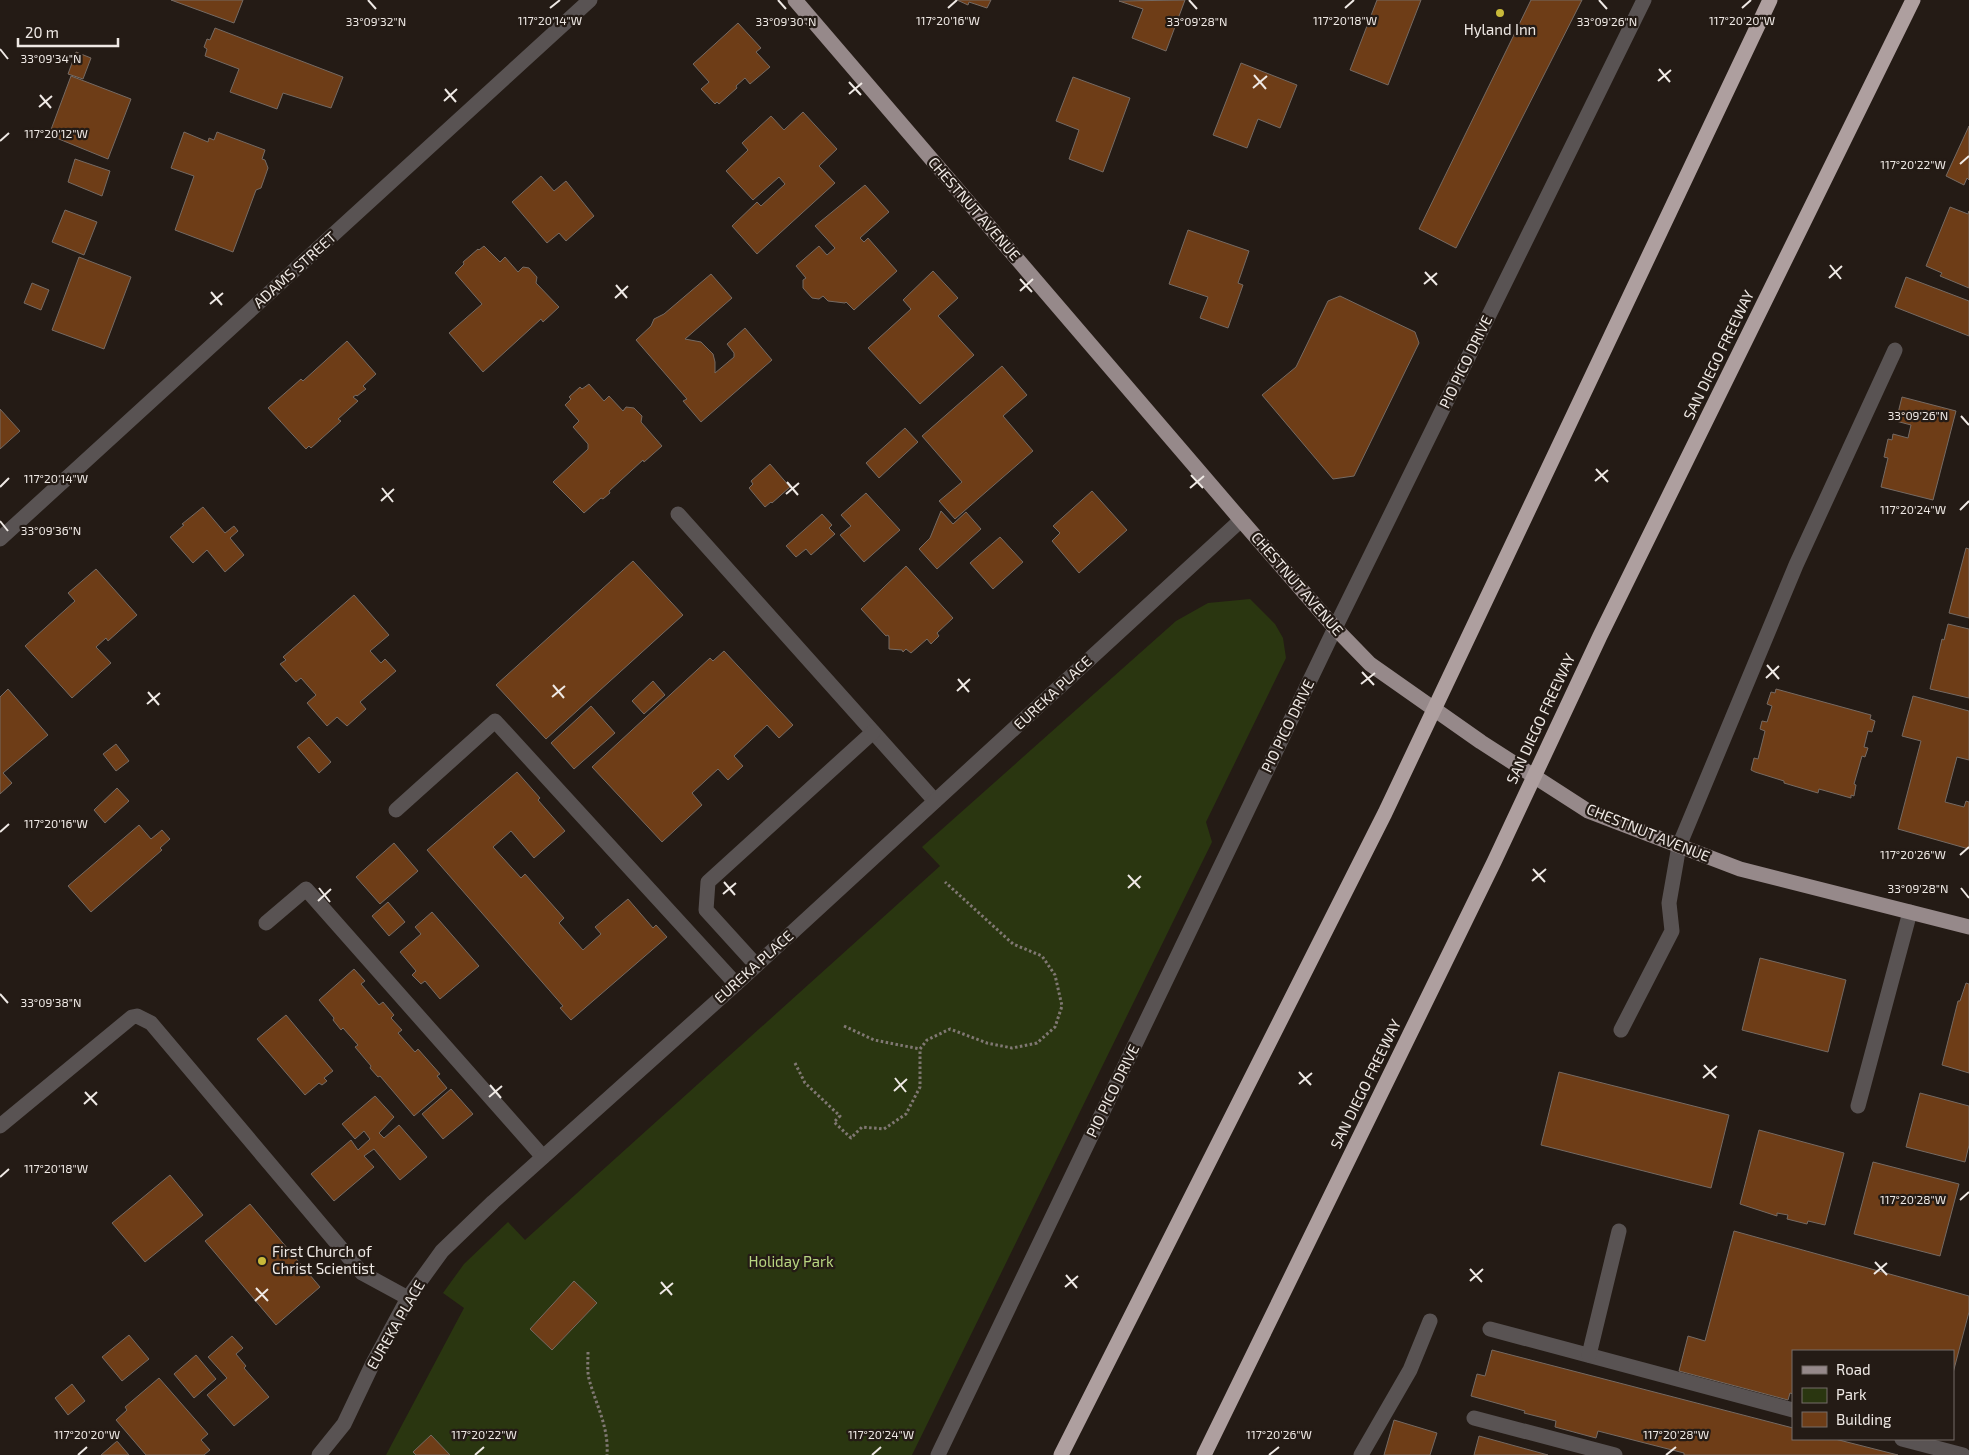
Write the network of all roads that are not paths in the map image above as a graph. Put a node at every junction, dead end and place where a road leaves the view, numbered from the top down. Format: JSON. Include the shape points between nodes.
{"nodes":[{"id":1,"x":590,"y":0,"type":"edge"},
{"id":2,"x":794,"y":0,"type":"edge"},
{"id":3,"x":1644,"y":0,"type":"edge"},
{"id":4,"x":1770,"y":0,"type":"edge"},
{"id":5,"x":1913,"y":0,"type":"edge"},
{"id":6,"x":1895,"y":350,"type":"dead end"},
{"id":7,"x":678,"y":514,"type":"dead end"},
{"id":8,"x":1241,"y":520,"type":"junction"},
{"id":9,"x":0,"y":539,"type":"edge"},
{"id":10,"x":1335,"y":628,"type":"junction"},
{"id":11,"x":873,"y":732,"type":"junction"},
{"id":12,"x":935,"y":801,"type":"junction"},
{"id":13,"x":396,"y":810,"type":"dead end"},
{"id":14,"x":1679,"y":846,"type":"junction"},
{"id":15,"x":1910,"y":912,"type":"junction"},
{"id":16,"x":266,"y":923,"type":"dead end"},
{"id":17,"x":1969,"y":927,"type":"edge"},
{"id":18,"x":756,"y":965,"type":"junction"},
{"id":19,"x":736,"y":984,"type":"junction"},
{"id":20,"x":1620,"y":1030,"type":"dead end"},
{"id":21,"x":1858,"y":1106,"type":"dead end"},
{"id":22,"x":0,"y":1126,"type":"edge"},
{"id":23,"x":543,"y":1157,"type":"junction"},
{"id":24,"x":1619,"y":1231,"type":"dead end"},
{"id":25,"x":408,"y":1298,"type":"junction"},
{"id":26,"x":1430,"y":1321,"type":"dead end"},
{"id":27,"x":1490,"y":1329,"type":"dead end"},
{"id":28,"x":1589,"y":1355,"type":"junction"},
{"id":29,"x":1792,"y":1410,"type":"edge"},
{"id":30,"x":1474,"y":1418,"type":"dead end"},
{"id":31,"x":1906,"y":1440,"type":"edge"},
{"id":32,"x":319,"y":1455,"type":"edge"},
{"id":33,"x":938,"y":1455,"type":"edge"},
{"id":34,"x":1061,"y":1455,"type":"edge"},
{"id":35,"x":1204,"y":1455,"type":"edge"},
{"id":36,"x":1361,"y":1455,"type":"edge"},
{"id":37,"x":1615,"y":1455,"type":"edge"},
{"id":38,"x":1963,"y":1455,"type":"edge"}],
"edges":[{"from":1,"to":9,"type":"street","name":"ADAMS STREET"},
{"from":2,"to":8,"type":"main road","name":"CHESTNUT AVENUE"},
{"from":3,"to":10,"type":"street","name":"PIO PICO DRIVE"},
{"from":4,"to":34,"type":"highway","via":[[1385,813]]},
{"from":5,"to":35,"type":"highway","name":"SAN DIEGO FREEWAY","via":[[1600,636],[1494,862]]},
{"from":6,"to":14,"type":"street","via":[[1796,565]]},
{"from":7,"to":11,"type":"street"},
{"from":8,"to":10,"type":"main road","name":"CHESTNUT AVENUE"},
{"from":8,"to":12,"type":"street","name":"EUREKA PLACE"},
{"from":10,"to":14,"type":"main road","name":"CHESTNUT AVENUE","via":[[1370,664],[1481,742],[1588,811]]},
{"from":10,"to":33,"type":"street","name":"PIO PICO DRIVE"},
{"from":11,"to":12,"type":"street"},
{"from":11,"to":18,"type":"street","via":[[708,882],[706,910]]},
{"from":12,"to":18,"type":"street","name":"EUREKA PLACE"},
{"from":13,"to":19,"type":"street","via":[[496,721]]},
{"from":14,"to":15,"type":"main road","name":"CHESTNUT AVENUE","via":[[1740,869]]},
{"from":14,"to":20,"type":"street","via":[[1669,903],[1672,931]]},
{"from":15,"to":17,"type":"main road","name":"CHESTNUT AVENUE"},
{"from":15,"to":21,"type":"street"},
{"from":16,"to":23,"type":"street","via":[[306,889]]},
{"from":18,"to":19,"type":"street","name":"EUREKA PLACE"},
{"from":19,"to":23,"type":"street","name":"EUREKA PLACE"},
{"from":22,"to":25,"type":"street","via":[[137,1016],[151,1023],[362,1273]]},
{"from":23,"to":25,"type":"street","name":"EUREKA PLACE","via":[[442,1251]]},
{"from":24,"to":28,"type":"street"},
{"from":25,"to":32,"type":"street","name":"EUREKA PLACE","via":[[344,1424]]},
{"from":26,"to":36,"type":"street","via":[[1410,1370]]},
{"from":27,"to":28,"type":"street"},
{"from":28,"to":29,"type":"street"},
{"from":30,"to":37,"type":"street"},
{"from":31,"to":38,"type":"street"}]}
